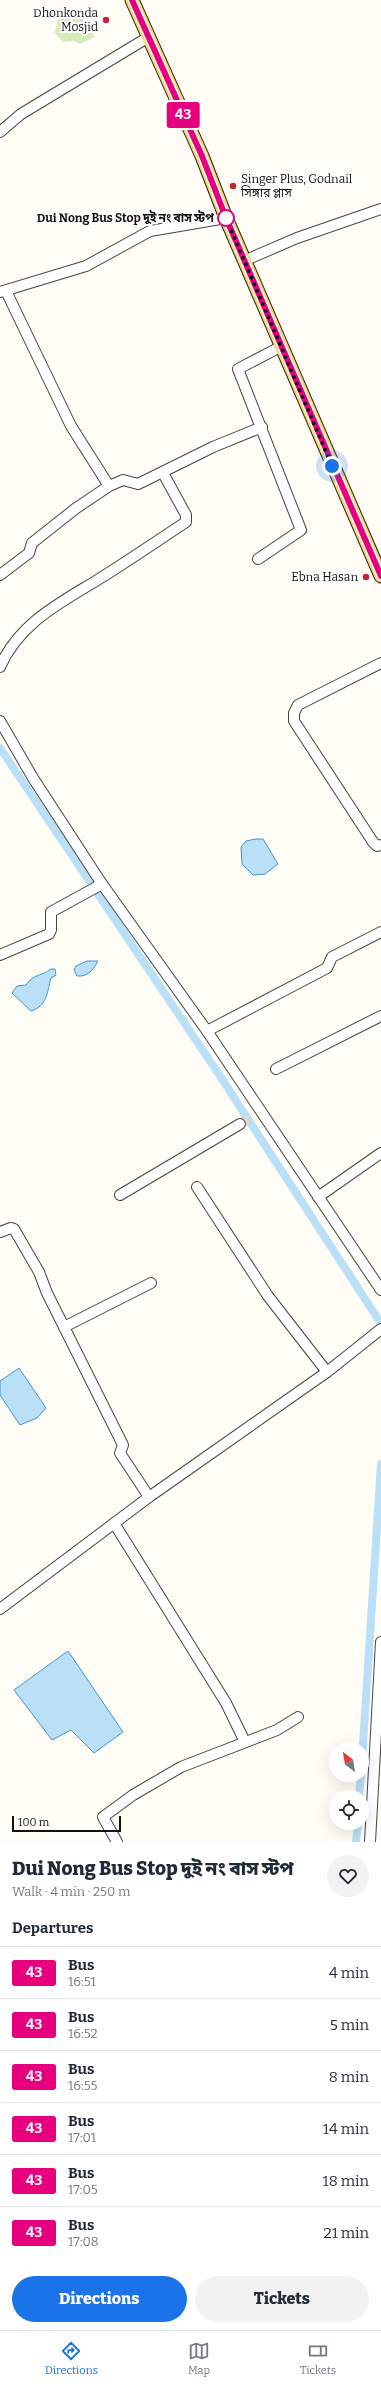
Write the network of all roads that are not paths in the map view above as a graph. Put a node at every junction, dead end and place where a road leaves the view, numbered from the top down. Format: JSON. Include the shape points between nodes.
{"nodes":[{"id":1,"x":132,"y":0,"type":"edge"},
{"id":2,"x":147,"y":38,"type":"junction"},
{"id":3,"x":0,"y":132,"type":"edge"},
{"id":4,"x":381,"y":209,"type":"edge"},
{"id":5,"x":226,"y":218,"type":"junction"},
{"id":6,"x":246,"y":260,"type":"junction"},
{"id":7,"x":3,"y":291,"type":"edge"},
{"id":8,"x":282,"y":346,"type":"junction"},
{"id":9,"x":262,"y":427,"type":"junction"},
{"id":10,"x":163,"y":473,"type":"junction"},
{"id":11,"x":109,"y":486,"type":"junction"},
{"id":12,"x":258,"y":559,"type":"dead end"},
{"id":13,"x":0,"y":575,"type":"edge"},
{"id":14,"x":381,"y":576,"type":"edge"},
{"id":15,"x":381,"y":664,"type":"edge"},
{"id":16,"x":0,"y":666,"type":"edge"},
{"id":17,"x":0,"y":721,"type":"edge"},
{"id":18,"x":381,"y":845,"type":"edge"},
{"id":19,"x":99,"y":886,"type":"junction"},
{"id":20,"x":381,"y":932,"type":"edge"},
{"id":21,"x":0,"y":955,"type":"edge"},
{"id":22,"x":381,"y":1016,"type":"edge"},
{"id":23,"x":206,"y":1031,"type":"junction"},
{"id":24,"x":276,"y":1069,"type":"dead end"},
{"id":25,"x":240,"y":1124,"type":"tunnel mouth"},
{"id":26,"x":381,"y":1153,"type":"edge"},
{"id":27,"x":197,"y":1187,"type":"dead end"},
{"id":28,"x":120,"y":1195,"type":"dead end"},
{"id":29,"x":318,"y":1197,"type":"junction"},
{"id":30,"x":0,"y":1232,"type":"edge"},
{"id":31,"x":151,"y":1283,"type":"dead end"},
{"id":32,"x":381,"y":1290,"type":"edge"},
{"id":33,"x":64,"y":1327,"type":"junction"},
{"id":34,"x":377,"y":1332,"type":"edge"},
{"id":35,"x":327,"y":1372,"type":"junction"},
{"id":36,"x":149,"y":1497,"type":"junction"},
{"id":37,"x":114,"y":1523,"type":"junction"},
{"id":38,"x":0,"y":1609,"type":"edge"},
{"id":39,"x":381,"y":1642,"type":"edge"},
{"id":40,"x":380,"y":1667,"type":"edge"},
{"id":41,"x":298,"y":1717,"type":"dead end"},
{"id":42,"x":244,"y":1742,"type":"junction"},
{"id":43,"x":374,"y":1835,"type":"edge"},
{"id":44,"x":117,"y":1842,"type":"edge"}],
"edges":[{"from":1,"to":2,"type":"main road"},
{"from":2,"to":3,"type":"street","via":[[20,114]]},
{"from":2,"to":5,"type":"main road","via":[[202,156]]},
{"from":4,"to":6,"type":"street","via":[[297,238]]},
{"from":5,"to":6,"type":"main road"},
{"from":5,"to":7,"type":"street","via":[[150,231],[86,266]]},
{"from":6,"to":8,"type":"main road"},
{"from":7,"to":11,"type":"street","via":[[71,426]]},
{"from":8,"to":9,"type":"street","via":[[238,369]]},
{"from":8,"to":14,"type":"main road"},
{"from":9,"to":10,"type":"street","via":[[213,447]]},
{"from":9,"to":12,"type":"street","via":[[301,530]]},
{"from":10,"to":11,"type":"street","via":[[138,484],[123,480]]},
{"from":10,"to":16,"type":"street","via":[[186,514],[186,522],[45,611],[12,644]]},
{"from":11,"to":13,"type":"street","via":[[32,543],[29,553]]},
{"from":15,"to":18,"type":"street","via":[[298,705],[294,721],[373,842],[377,846]]},
{"from":17,"to":19,"type":"street"},
{"from":19,"to":21,"type":"street","via":[[51,912],[52,930],[49,934]]},
{"from":19,"to":23,"type":"street"},
{"from":20,"to":23,"type":"street","via":[[332,957],[327,968]]},
{"from":22,"to":24,"type":"street"},
{"from":23,"to":29,"type":"street","via":[[256,1114]]},
{"from":25,"to":28,"type":"street"},
{"from":26,"to":29,"type":"street"},
{"from":27,"to":35,"type":"street","via":[[268,1296]]},
{"from":29,"to":32,"type":"street"},
{"from":30,"to":33,"type":"street","via":[[14,1229],[39,1272],[46,1293]]},
{"from":31,"to":33,"type":"street"},
{"from":33,"to":36,"type":"street","via":[[123,1445],[120,1453]]},
{"from":34,"to":35,"type":"street"},
{"from":35,"to":36,"type":"street"},
{"from":36,"to":37,"type":"street"},
{"from":37,"to":38,"type":"street"},
{"from":37,"to":42,"type":"street","via":[[226,1703]]},
{"from":39,"to":40,"type":"street"},
{"from":40,"to":43,"type":"street"},
{"from":41,"to":42,"type":"street","via":[[277,1730]]},
{"from":42,"to":44,"type":"street","via":[[181,1767],[133,1795],[103,1817]]}]}
